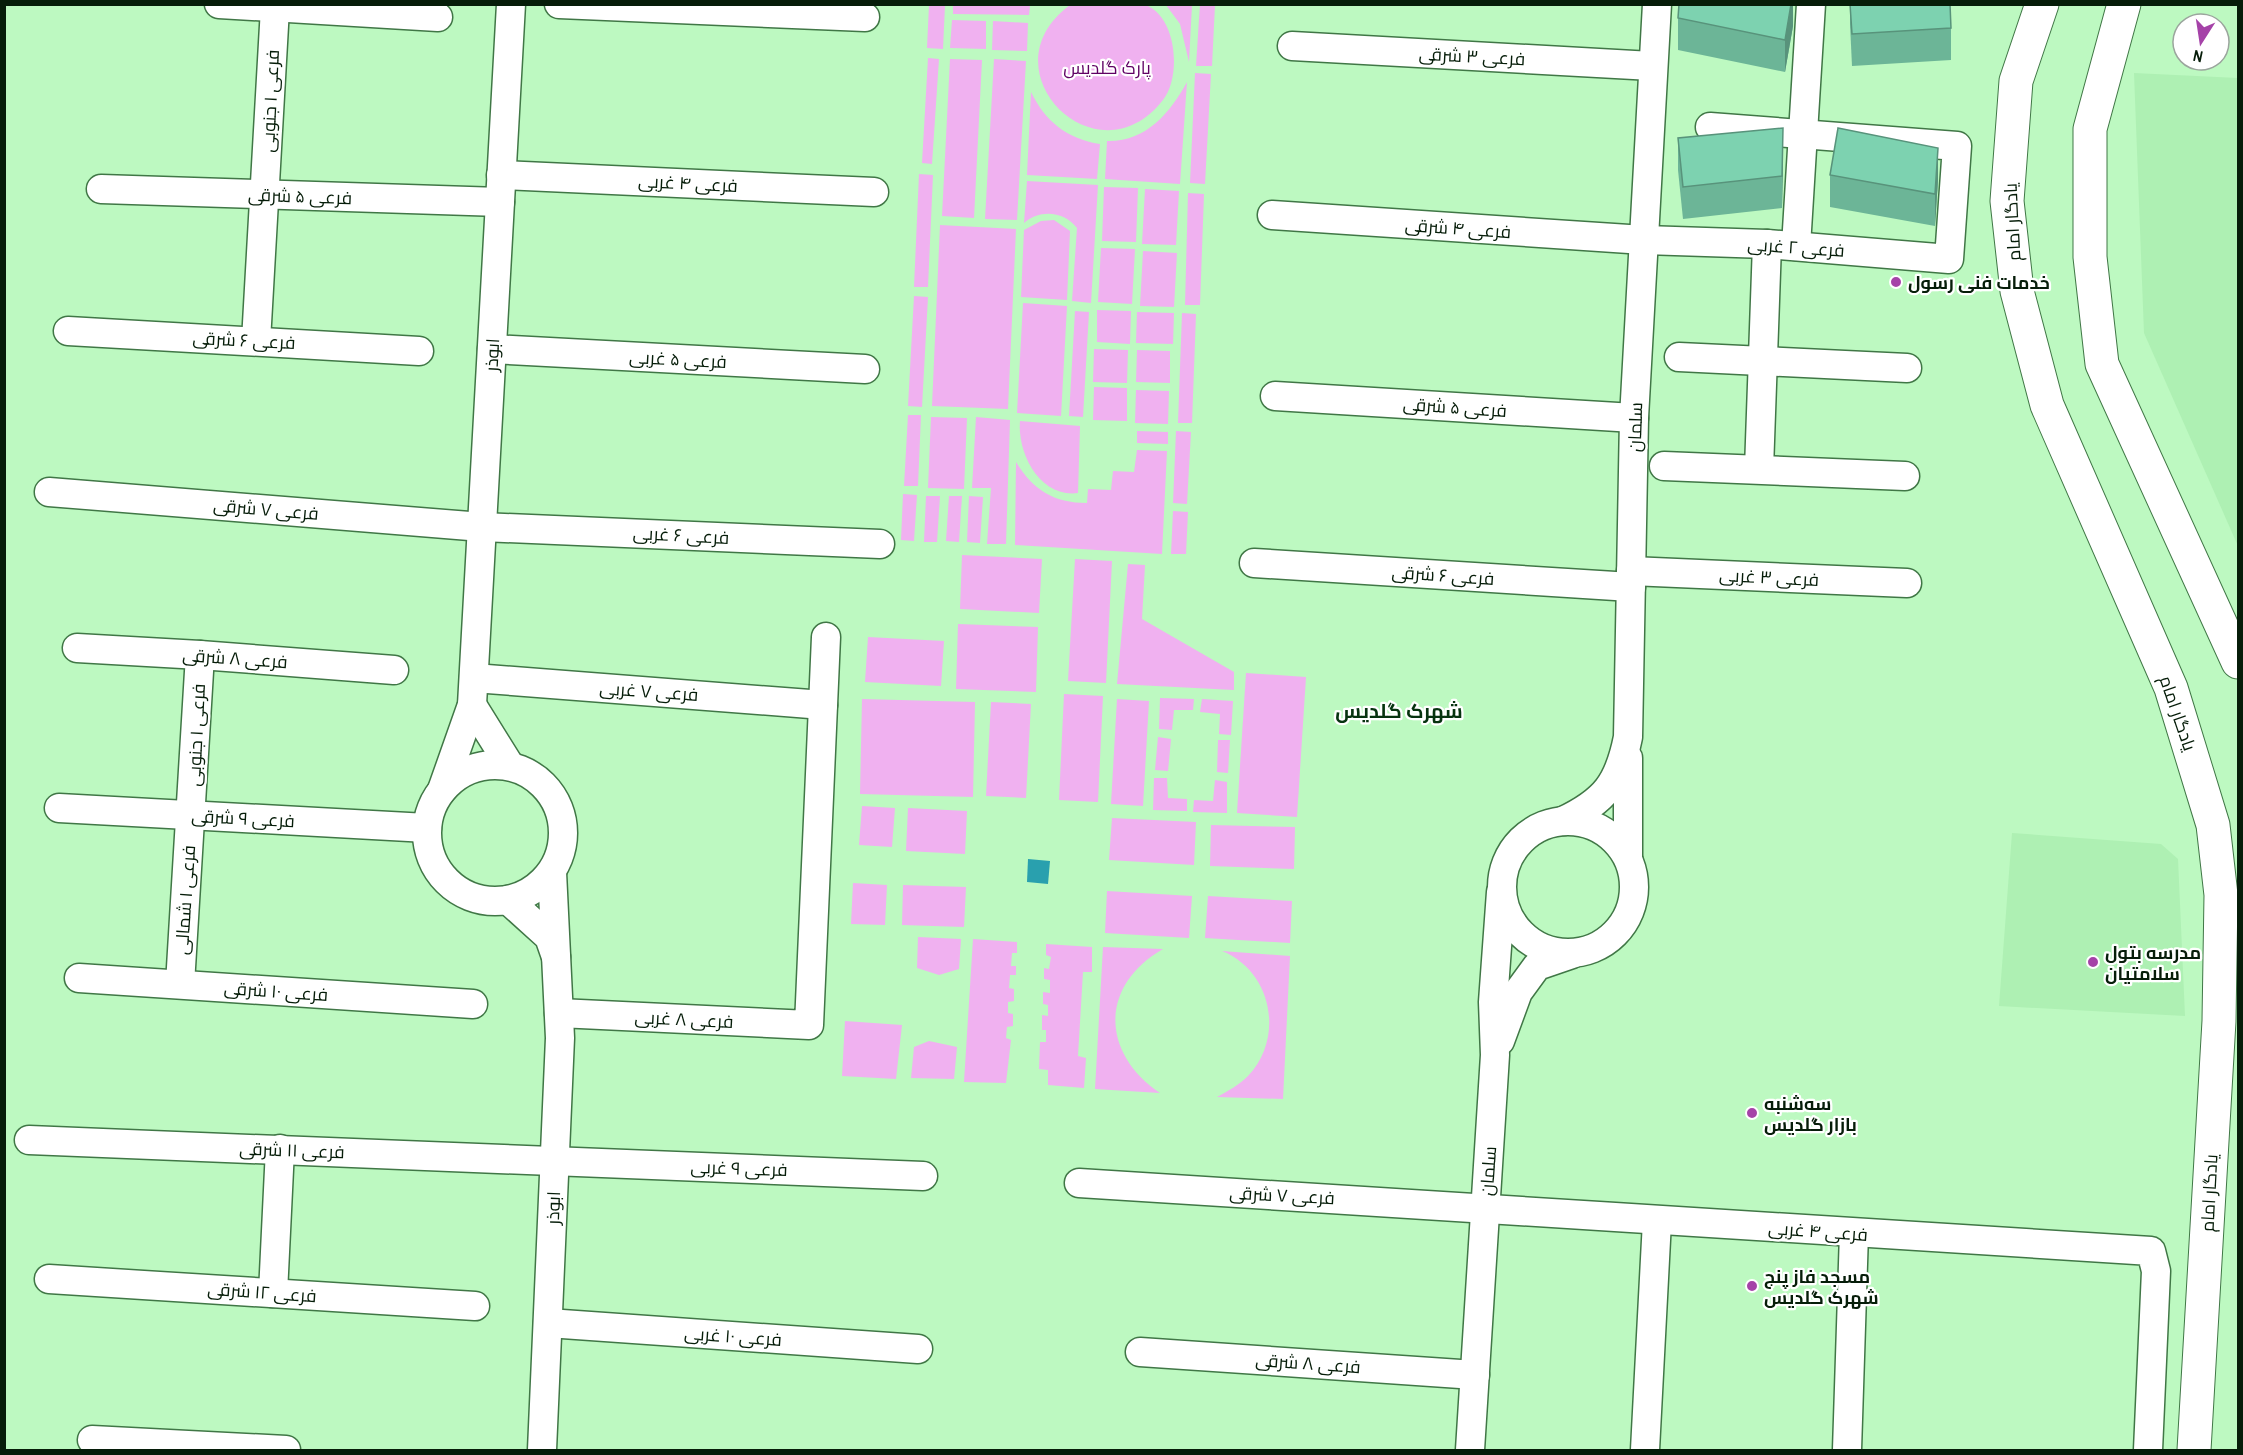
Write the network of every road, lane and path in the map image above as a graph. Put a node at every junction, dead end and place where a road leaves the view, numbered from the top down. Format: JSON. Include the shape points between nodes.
{"nodes":[{"id":1,"x":219,"y":4,"type":"edge"},
{"id":2,"x":511,"y":4,"type":"edge"},
{"id":3,"x":559,"y":4,"type":"edge"},
{"id":4,"x":1657,"y":4,"type":"edge"},
{"id":5,"x":1811,"y":4,"type":"edge"},
{"id":6,"x":2042,"y":4,"type":"edge"},
{"id":7,"x":2124,"y":4,"type":"edge"},
{"id":8,"x":275,"y":8,"type":"junction"},
{"id":9,"x":438,"y":17,"type":"dead end"},
{"id":10,"x":865,"y":17,"type":"dead end"},
{"id":11,"x":1292,"y":46,"type":"dead end"},
{"id":12,"x":1652,"y":66,"type":"junction"},
{"id":13,"x":1710,"y":127,"type":"dead end"},
{"id":14,"x":1803,"y":135,"type":"junction"},
{"id":15,"x":100,"y":189,"type":"dead end"},
{"id":16,"x":501,"y":189,"type":"junction"},
{"id":17,"x":874,"y":192,"type":"dead end"},
{"id":18,"x":264,"y":195,"type":"junction"},
{"id":19,"x":1272,"y":215,"type":"dead end"},
{"id":20,"x":1644,"y":240,"type":"junction"},
{"id":21,"x":1767,"y":244,"type":"junction"},
{"id":22,"x":1796,"y":246,"type":"junction"},
{"id":23,"x":68,"y":331,"type":"dead end"},
{"id":24,"x":256,"y":341,"type":"junction"},
{"id":25,"x":492,"y":350,"type":"junction"},
{"id":26,"x":419,"y":351,"type":"dead end"},
{"id":27,"x":1679,"y":357,"type":"dead end"},
{"id":28,"x":1762,"y":363,"type":"junction"},
{"id":29,"x":1907,"y":368,"type":"dead end"},
{"id":30,"x":865,"y":369,"type":"dead end"},
{"id":31,"x":1275,"y":396,"type":"dead end"},
{"id":32,"x":1634,"y":418,"type":"junction"},
{"id":33,"x":1664,"y":466,"type":"dead end"},
{"id":34,"x":1759,"y":469,"type":"junction"},
{"id":35,"x":1905,"y":476,"type":"dead end"},
{"id":36,"x":49,"y":492,"type":"dead end"},
{"id":37,"x":482,"y":527,"type":"junction"},
{"id":38,"x":880,"y":544,"type":"dead end"},
{"id":39,"x":1254,"y":563,"type":"dead end"},
{"id":40,"x":1631,"y":579,"type":"junction"},
{"id":41,"x":1907,"y":584,"type":"dead end"},
{"id":42,"x":826,"y":637,"type":"dead end"},
{"id":43,"x":77,"y":648,"type":"dead end"},
{"id":44,"x":200,"y":655,"type":"junction"},
{"id":45,"x":2238,"y":662,"type":"edge"},
{"id":46,"x":394,"y":670,"type":"dead end"},
{"id":47,"x":473,"y":691,"type":"junction"},
{"id":48,"x":823,"y":705,"type":"junction"},
{"id":49,"x":1628,"y":737,"type":"junction"},
{"id":50,"x":510,"y":766,"type":"junction"},
{"id":51,"x":442,"y":790,"type":"junction"},
{"id":52,"x":59,"y":808,"type":"dead end"},
{"id":53,"x":191,"y":815,"type":"junction"},
{"id":54,"x":1563,"y":820,"type":"junction"},
{"id":55,"x":427,"y":828,"type":"junction"},
{"id":56,"x":1628,"y":857,"type":"junction"},
{"id":57,"x":552,"y":872,"type":"junction"},
{"id":58,"x":1501,"y":892,"type":"junction"},
{"id":59,"x":508,"y":900,"type":"junction"},
{"id":60,"x":1573,"y":954,"type":"junction"},
{"id":61,"x":558,"y":965,"type":"junction"},
{"id":62,"x":79,"y":978,"type":"dead end"},
{"id":63,"x":180,"y":984,"type":"junction"},
{"id":64,"x":473,"y":1004,"type":"dead end"},
{"id":65,"x":559,"y":1013,"type":"junction"},
{"id":66,"x":2229,"y":1033,"type":"edge"},
{"id":67,"x":1495,"y":1055,"type":"junction"},
{"id":68,"x":2238,"y":1093,"type":"edge"},
{"id":69,"x":2213,"y":1120,"type":"junction"},
{"id":70,"x":29,"y":1140,"type":"dead end"},
{"id":71,"x":280,"y":1149,"type":"junction"},
{"id":72,"x":555,"y":1160,"type":"junction"},
{"id":73,"x":923,"y":1176,"type":"dead end"},
{"id":74,"x":1079,"y":1183,"type":"dead end"},
{"id":75,"x":1485,"y":1207,"type":"junction"},
{"id":76,"x":1657,"y":1221,"type":"junction"},
{"id":77,"x":1854,"y":1233,"type":"junction"},
{"id":78,"x":49,"y":1279,"type":"dead end"},
{"id":79,"x":273,"y":1293,"type":"junction"},
{"id":80,"x":475,"y":1306,"type":"dead end"},
{"id":81,"x":548,"y":1323,"type":"junction"},
{"id":82,"x":918,"y":1349,"type":"dead end"},
{"id":83,"x":1140,"y":1352,"type":"dead end"},
{"id":84,"x":1475,"y":1375,"type":"junction"},
{"id":85,"x":92,"y":1440,"type":"dead end"},
{"id":86,"x":257,"y":1450,"type":"edge"},
{"id":87,"x":286,"y":1450,"type":"edge"},
{"id":88,"x":542,"y":1450,"type":"edge"},
{"id":89,"x":1470,"y":1450,"type":"edge"},
{"id":90,"x":1645,"y":1450,"type":"edge"},
{"id":91,"x":1847,"y":1450,"type":"edge"},
{"id":92,"x":2148,"y":1450,"type":"edge"},
{"id":93,"x":2194,"y":1450,"type":"edge"}],
"edges":[{"from":1,"to":8,"type":"street"},
{"from":2,"to":16,"type":"street","name":"ابوذر"},
{"from":3,"to":10,"type":"street"},
{"from":4,"to":12,"type":"street","name":"سلمان"},
{"from":5,"to":14,"type":"street"},
{"from":6,"to":66,"type":"main road","name":"یادگار امام","via":[[2016,81],[2007,201],[2017,291],[2047,405],[2171,688],[2213,825],[2222,895]]},
{"from":7,"to":45,"type":"main road","via":[[2090,129],[2090,257],[2102,364]]},
{"from":8,"to":9,"type":"street"},
{"from":8,"to":18,"type":"street","name":"فرعی ۱ جنوبی"},
{"from":11,"to":12,"type":"street","name":"فرعی ۳ شرقی"},
{"from":12,"to":20,"type":"street","name":"سلمان"},
{"from":13,"to":14,"type":"street"},
{"from":14,"to":22,"type":"street"},
{"from":14,"to":22,"type":"street","name":"فرعی ۲ غربی","via":[[1957,146],[1949,259]]},
{"from":15,"to":18,"type":"street","name":"فرعی ۵ شرقی"},
{"from":16,"to":17,"type":"street","name":"فرعی ۴ غربی"},
{"from":16,"to":18,"type":"street","name":"فرعی ۵ شرقی"},
{"from":16,"to":25,"type":"street","name":"ابوذر"},
{"from":18,"to":24,"type":"street"},
{"from":19,"to":20,"type":"street","name":"فرعی ۴ شرقی"},
{"from":20,"to":21,"type":"street","name":"فرعی ۲ غربی"},
{"from":20,"to":32,"type":"street","name":"سلمان"},
{"from":21,"to":22,"type":"street","name":"فرعی ۲ غربی"},
{"from":21,"to":28,"type":"street"},
{"from":23,"to":24,"type":"street","name":"فرعی ۶ شرقی"},
{"from":24,"to":26,"type":"street","name":"فرعی ۶ شرقی"},
{"from":25,"to":30,"type":"street","name":"فرعی ۵ غربی"},
{"from":25,"to":37,"type":"street","name":"ابوذر"},
{"from":27,"to":28,"type":"street"},
{"from":28,"to":29,"type":"street"},
{"from":28,"to":34,"type":"street"},
{"from":31,"to":32,"type":"street","name":"فرعی ۵ شرقی"},
{"from":32,"to":40,"type":"street","name":"سلمان"},
{"from":33,"to":34,"type":"street"},
{"from":34,"to":35,"type":"street"},
{"from":36,"to":37,"type":"street","name":"فرعی ۷ شرقی"},
{"from":37,"to":38,"type":"street","name":"فرعی ۶ غربی"},
{"from":37,"to":47,"type":"street","name":"ابوذر"},
{"from":39,"to":40,"type":"street","name":"فرعی ۶ شرقی"},
{"from":40,"to":41,"type":"street","name":"فرعی ۳ غربی"},
{"from":40,"to":49,"type":"street","name":"سلمان"},
{"from":42,"to":48,"type":"street"},
{"from":43,"to":44,"type":"street","name":"فرعی ۸ شرقی"},
{"from":44,"to":46,"type":"street","name":"فرعی ۸ شرقی"},
{"from":44,"to":53,"type":"street","name":"فرعی ۱ جنوبی"},
{"from":47,"to":48,"type":"street","name":"فرعی ۷ غربی"},
{"from":47,"to":50,"type":"street"},
{"from":47,"to":51,"type":"street","name":"ابوذر"},
{"from":48,"to":65,"type":"street","name":"فرعی ۸ غربی","via":[[809,1025]]},
{"from":49,"to":54,"type":"street","name":"سلمان","via":[[1623,765],[1609,790],[1588,809]]},
{"from":49,"to":56,"type":"street"},
{"from":50,"to":51,"type":"street","via":[[473,768]]},
{"from":50,"to":57,"type":"street","via":[[531,774],[548,789],[560,808],[562,852]]},
{"from":51,"to":55,"type":"street"},
{"from":52,"to":53,"type":"street","name":"فرعی ۹ شرقی"},
{"from":53,"to":55,"type":"street","name":"فرعی ۹ شرقی"},
{"from":53,"to":63,"type":"street","name":"فرعی ۱ شمالی"},
{"from":54,"to":56,"type":"street","via":[[1601,829],[1617,841]]},
{"from":54,"to":58,"type":"street","via":[[1542,825],[1511,852],[1503,871]]},
{"from":55,"to":59,"type":"street","via":[[436,868],[450,884],[487,901]]},
{"from":56,"to":60,"type":"street","via":[[1635,878],[1634,900],[1626,920],[1613,937],[1594,949]]},
{"from":57,"to":59,"type":"street","via":[[525,895]]},
{"from":57,"to":61,"type":"street"},
{"from":58,"to":60,"type":"street","via":[[1506,913],[1532,944],[1552,952]]},
{"from":58,"to":67,"type":"street","name":"سلمان","via":[[1493,1002]]},
{"from":59,"to":61,"type":"street","via":[[549,937]]},
{"from":60,"to":67,"type":"street","via":[[1537,966],[1518,992]]},
{"from":61,"to":65,"type":"street","name":"ابوذر"},
{"from":62,"to":63,"type":"street","name":"فرعی ۱۰ شرقی"},
{"from":63,"to":64,"type":"street","name":"فرعی ۱۰ شرقی"},
{"from":65,"to":72,"type":"street","name":"ابوذر"},
{"from":66,"to":69,"type":"main road","name":"یادگار امام"},
{"from":67,"to":75,"type":"street","name":"سلمان"},
{"from":68,"to":69,"type":"main road","via":[[2225,1101]]},
{"from":69,"to":93,"type":"main road","name":"یادگار امام"},
{"from":70,"to":71,"type":"street","name":"فرعی ۱۱ شرقی"},
{"from":71,"to":72,"type":"street","name":"فرعی ۱۱ شرقی"},
{"from":71,"to":79,"type":"street"},
{"from":72,"to":73,"type":"street","name":"فرعی ۹ غربی"},
{"from":72,"to":81,"type":"street","name":"ابوذر"},
{"from":74,"to":75,"type":"street","name":"فرعی ۷ شرقی"},
{"from":75,"to":76,"type":"street","name":"فرعی ۴ غربی"},
{"from":75,"to":84,"type":"street","name":"سلمان"},
{"from":76,"to":77,"type":"street","name":"فرعی ۴ غربی"},
{"from":76,"to":90,"type":"street"},
{"from":77,"to":91,"type":"street"},
{"from":77,"to":92,"type":"street","name":"فرعی ۴ غربی","via":[[2151,1251],[2156,1271]]},
{"from":78,"to":79,"type":"street","name":"فرعی ۱۲ شرقی"},
{"from":79,"to":80,"type":"street","name":"فرعی ۱۲ شرقی"},
{"from":81,"to":82,"type":"street","name":"فرعی ۱۰ غربی"},
{"from":81,"to":88,"type":"street","name":"ابوذر"},
{"from":83,"to":84,"type":"street","name":"فرعی ۸ شرقی"},
{"from":84,"to":89,"type":"street","name":"سلمان"},
{"from":85,"to":86,"type":"street"},
{"from":86,"to":87,"type":"street"}]}
